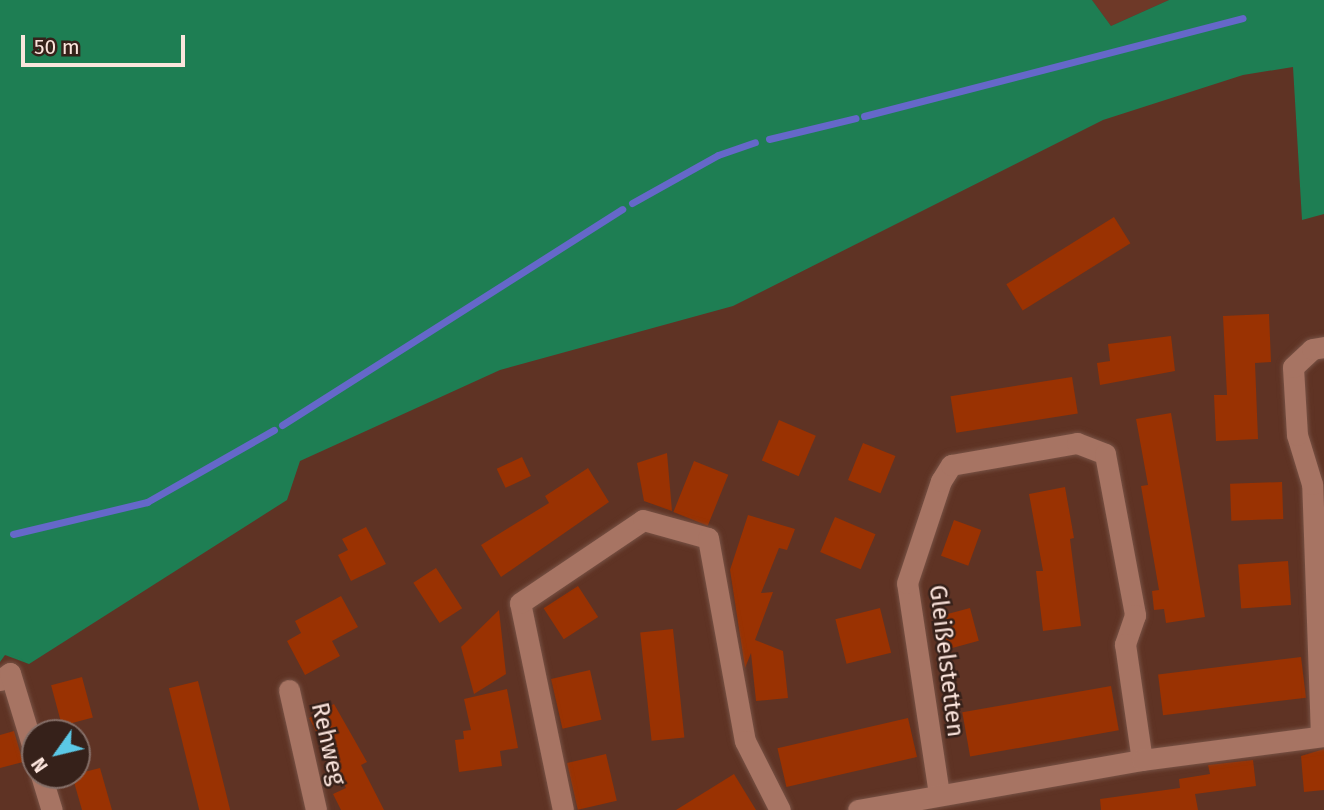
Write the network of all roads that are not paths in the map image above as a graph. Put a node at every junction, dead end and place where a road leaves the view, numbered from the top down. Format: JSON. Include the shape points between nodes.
{"nodes":[{"id":1,"x":1324,"y":347,"type":"edge"},
{"id":2,"x":5,"y":677,"type":"edge"},
{"id":3,"x":289,"y":690,"type":"dead end"},
{"id":4,"x":21,"y":719,"type":"edge"},
{"id":5,"x":1323,"y":736,"type":"edge"},
{"id":6,"x":1142,"y":760,"type":"junction"},
{"id":7,"x":45,"y":789,"type":"edge"},
{"id":8,"x":939,"y":794,"type":"junction"},
{"id":9,"x":52,"y":810,"type":"edge"},
{"id":10,"x":316,"y":810,"type":"edge"},
{"id":11,"x":564,"y":810,"type":"edge"},
{"id":12,"x":780,"y":810,"type":"edge"},
{"id":13,"x":858,"y":810,"type":"edge"}],
"edges":[{"from":1,"to":5,"type":"street","via":[[1312,349],[1293,367],[1297,435],[1312,484]]},
{"from":2,"to":4,"type":"street"},
{"from":3,"to":10,"type":"street","name":"Rehweg"},
{"from":5,"to":6,"type":"street"},
{"from":6,"to":8,"type":"street"},
{"from":6,"to":8,"type":"street","name":"Gleißelstetten","via":[[1125,643],[1135,615],[1105,454],[1077,443],[951,465],[941,481],[907,583]]},
{"from":7,"to":9,"type":"street"},
{"from":8,"to":13,"type":"street"},
{"from":11,"to":12,"type":"street","via":[[520,603],[643,520],[708,538],[745,741]]}]}
